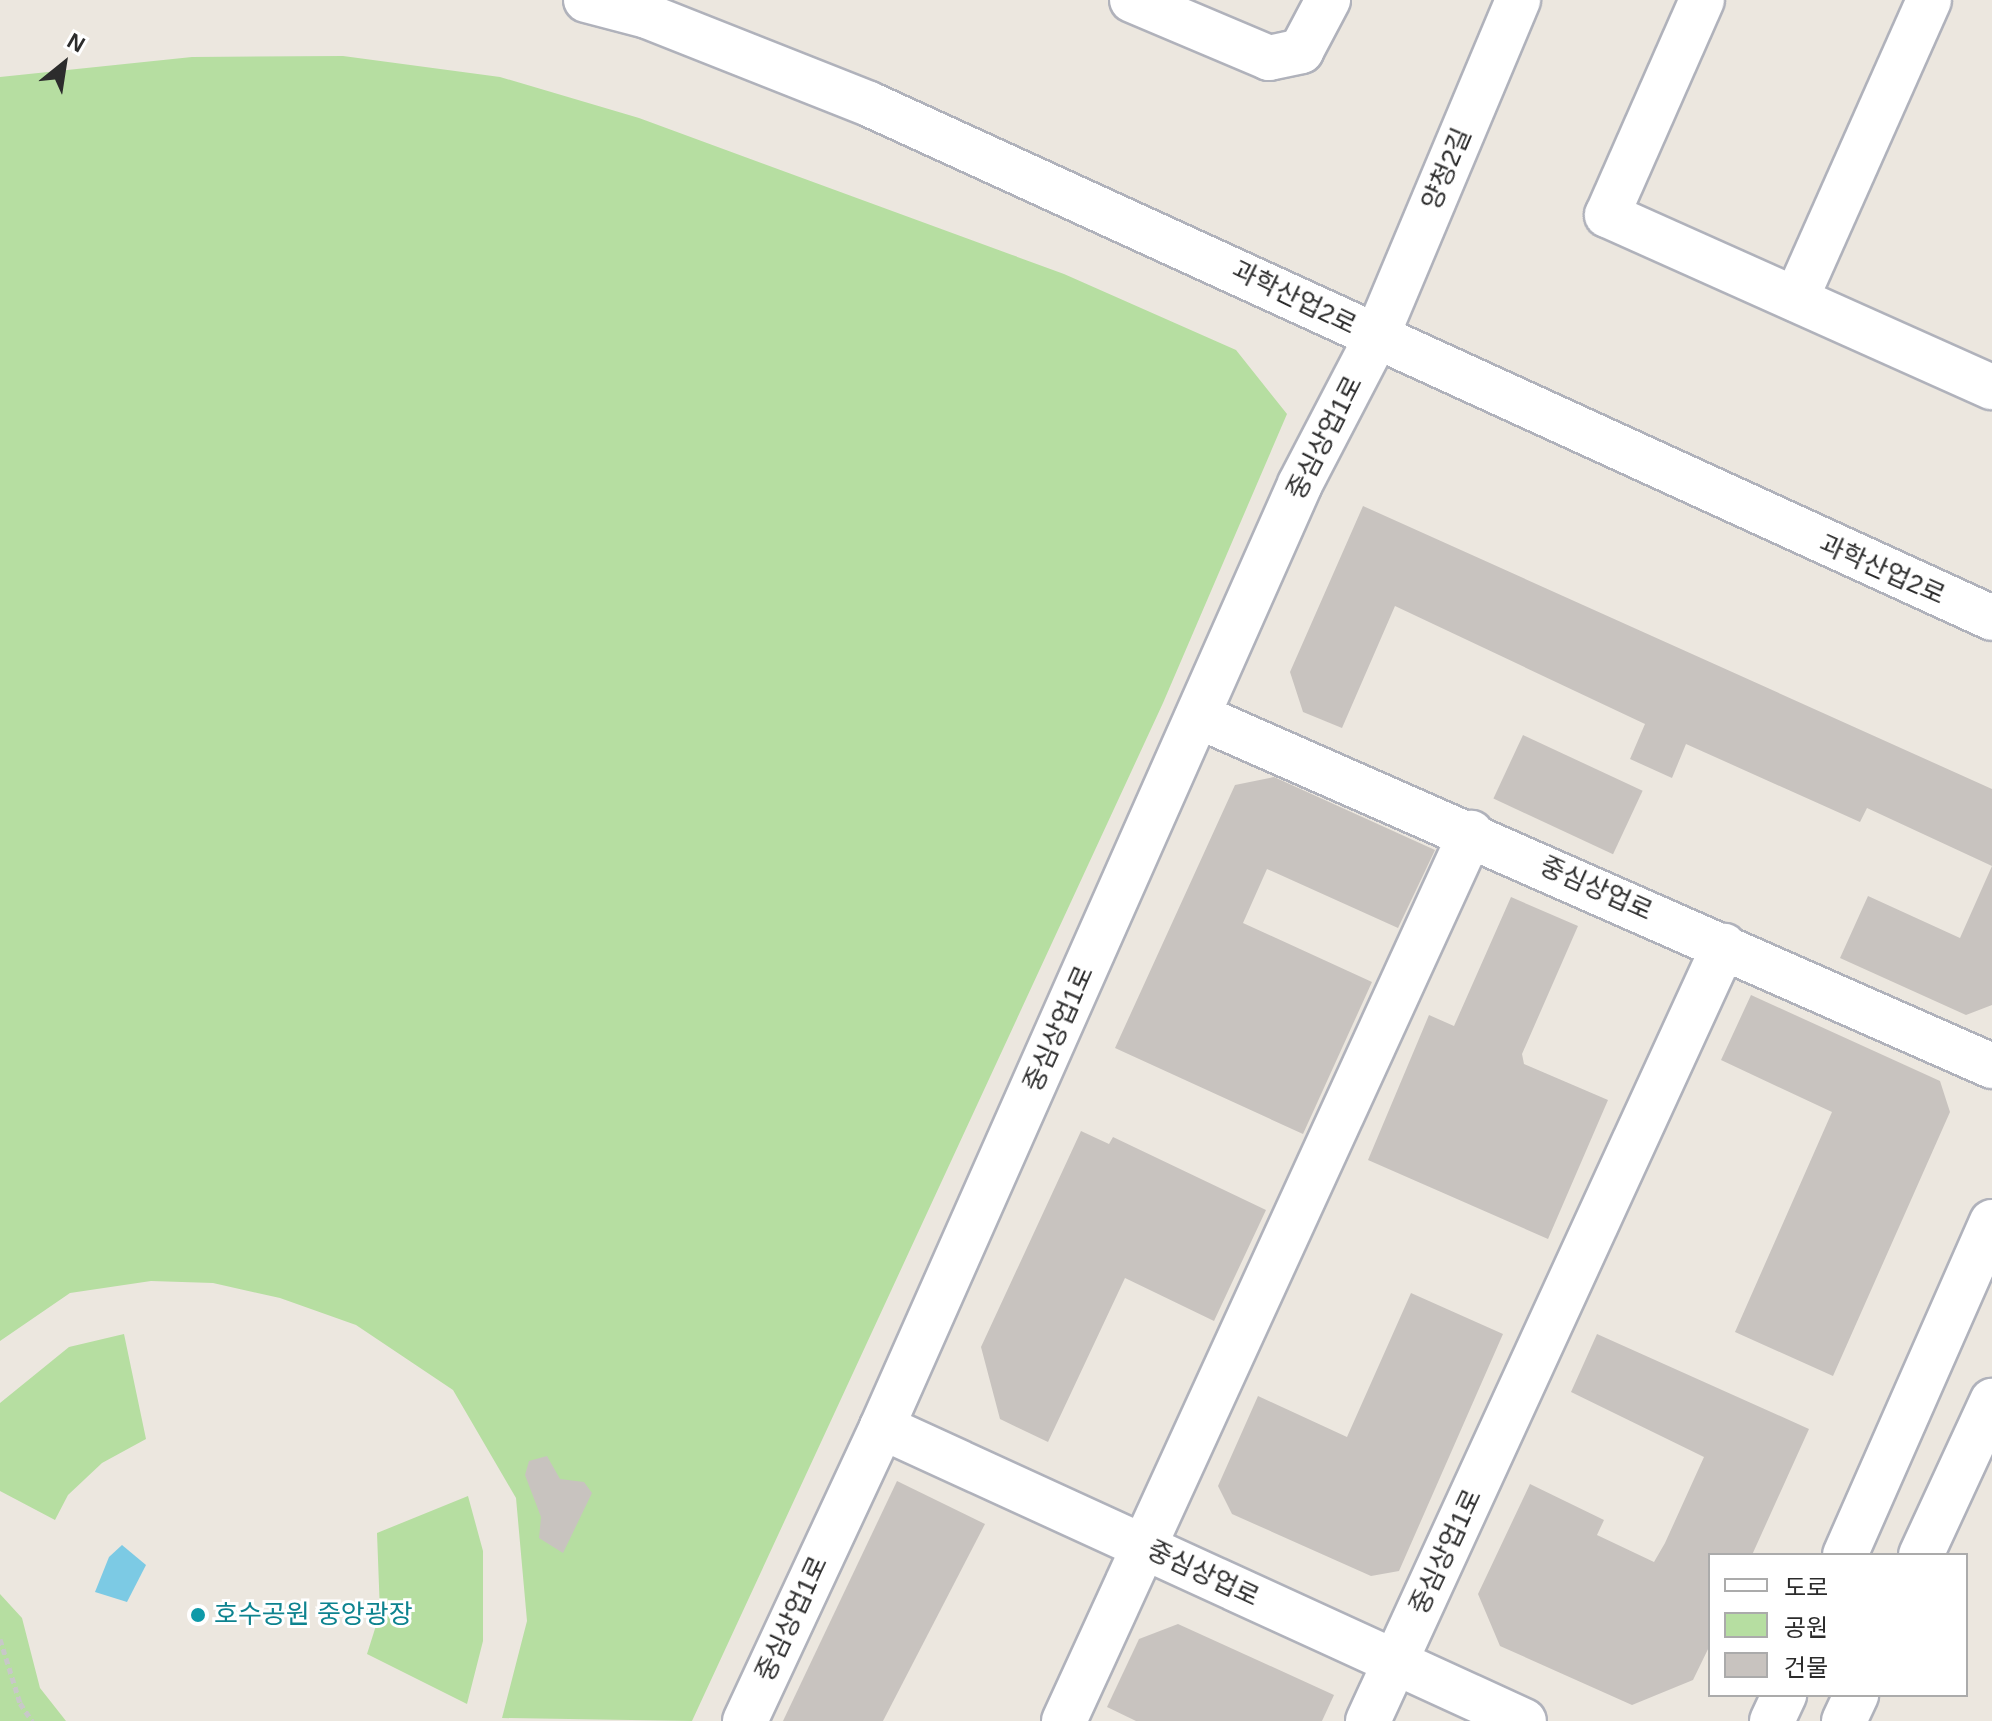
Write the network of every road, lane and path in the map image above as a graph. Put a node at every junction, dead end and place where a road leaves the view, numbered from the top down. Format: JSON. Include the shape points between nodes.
{"nodes":[{"id":1,"x":586,"y":0,"type":"edge"},
{"id":2,"x":1132,"y":0,"type":"edge"},
{"id":3,"x":1328,"y":0,"type":"edge"},
{"id":4,"x":1518,"y":0,"type":"edge"},
{"id":5,"x":1702,"y":0,"type":"edge"},
{"id":6,"x":1929,"y":0,"type":"edge"},
{"id":7,"x":1796,"y":299,"type":"junction"},
{"id":8,"x":1376,"y":338,"type":"junction"},
{"id":9,"x":1988,"y":374,"type":"edge"},
{"id":10,"x":1992,"y":618,"type":"edge"},
{"id":11,"x":1198,"y":716,"type":"junction"},
{"id":12,"x":1471,"y":833,"type":"junction"},
{"id":13,"x":1724,"y":946,"type":"junction"},
{"id":14,"x":1992,"y":1066,"type":"edge"},
{"id":15,"x":1992,"y":1222,"type":"edge"},
{"id":16,"x":1992,"y":1401,"type":"edge"},
{"id":17,"x":882,"y":1427,"type":"junction"},
{"id":18,"x":1144,"y":1547,"type":"junction"},
{"id":19,"x":1846,"y":1553,"type":"edge"},
{"id":20,"x":1922,"y":1553,"type":"edge"},
{"id":21,"x":0,"y":1639,"type":"edge"},
{"id":22,"x":1395,"y":1662,"type":"junction"},
{"id":23,"x":1783,"y":1697,"type":"edge"},
{"id":24,"x":1855,"y":1697,"type":"edge"},
{"id":25,"x":32,"y":1721,"type":"edge"},
{"id":26,"x":745,"y":1721,"type":"edge"},
{"id":27,"x":1064,"y":1721,"type":"edge"},
{"id":28,"x":1368,"y":1721,"type":"edge"},
{"id":29,"x":1524,"y":1721,"type":"edge"},
{"id":30,"x":1772,"y":1721,"type":"edge"},
{"id":31,"x":1844,"y":1721,"type":"edge"}],
"edges":[{"from":1,"to":8,"type":"street","name":"과학산업2로","via":[[647,16],[869,104]]},
{"from":2,"to":3,"type":"street","via":[[1245,53],[1269,58],[1301,51]]},
{"from":4,"to":8,"type":"street","name":"양청2길"},
{"from":5,"to":7,"type":"street","via":[[1607,215]]},
{"from":6,"to":7,"type":"street"},
{"from":7,"to":9,"type":"street"},
{"from":8,"to":10,"type":"street","name":"과학산업2로"},
{"from":8,"to":11,"type":"street","name":"중심상업1로","via":[[1300,484]]},
{"from":11,"to":12,"type":"street","name":"중심상업로"},
{"from":11,"to":17,"type":"street","name":"중심상업1로"},
{"from":12,"to":13,"type":"street","name":"중심상업로"},
{"from":12,"to":18,"type":"street"},
{"from":13,"to":14,"type":"street","name":"중심상업로"},
{"from":13,"to":22,"type":"street","name":"중심상업1로"},
{"from":15,"to":19,"type":"street"},
{"from":16,"to":20,"type":"street"},
{"from":17,"to":18,"type":"street","name":"중심상업로"},
{"from":17,"to":26,"type":"street","name":"중심상업1로"},
{"from":18,"to":22,"type":"street","name":"중심상업로"},
{"from":18,"to":27,"type":"street"},
{"from":21,"to":25,"type":"path","via":[[20,1703]]},
{"from":22,"to":28,"type":"street","name":"중심상업1로"},
{"from":22,"to":29,"type":"street","name":"중심상업로"},
{"from":23,"to":30,"type":"street"},
{"from":24,"to":31,"type":"street"}]}
